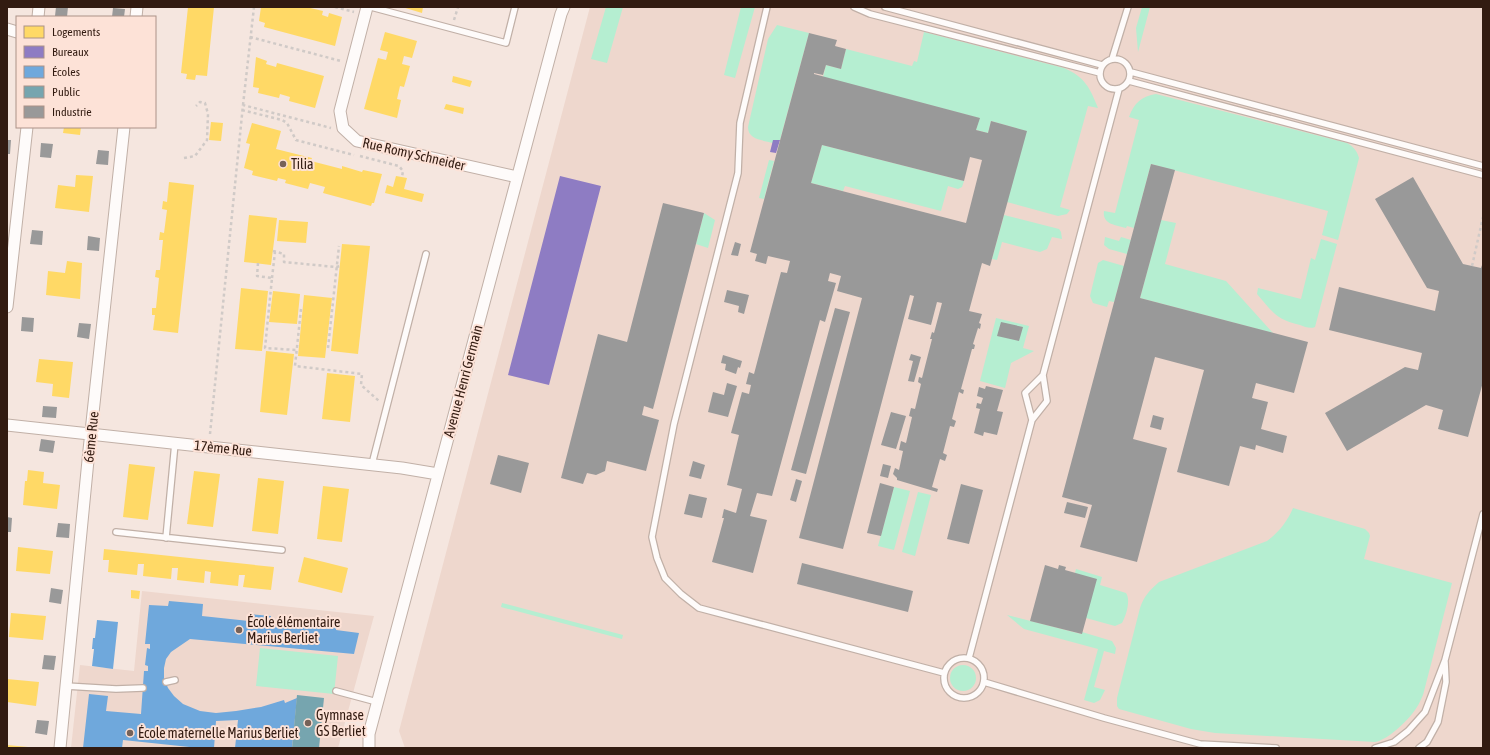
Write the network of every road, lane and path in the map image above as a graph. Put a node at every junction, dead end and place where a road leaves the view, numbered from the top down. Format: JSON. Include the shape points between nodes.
{"nodes":[{"id":1,"x":254,"y":7,"type":"edge"},
{"id":2,"x":335,"y":7,"type":"edge"},
{"id":3,"x":515,"y":7,"type":"edge"},
{"id":4,"x":767,"y":7,"type":"edge"},
{"id":5,"x":854,"y":7,"type":"edge"},
{"id":6,"x":885,"y":7,"type":"edge"},
{"id":7,"x":1128,"y":7,"type":"edge"},
{"id":8,"x":562,"y":9,"type":"edge"},
{"id":9,"x":368,"y":10,"type":"edge"},
{"id":10,"x":250,"y":37,"type":"junction"},
{"id":11,"x":1112,"y":58,"type":"junction"},
{"id":12,"x":352,"y":65,"type":"junction"},
{"id":13,"x":1102,"y":65,"type":"junction"},
{"id":14,"x":1131,"y":72,"type":"junction"},
{"id":15,"x":1100,"y":73,"type":"junction"},
{"id":16,"x":1129,"y":81,"type":"junction"},
{"id":17,"x":1120,"y":88,"type":"junction"},
{"id":18,"x":243,"y":105,"type":"junction"},
{"id":19,"x":196,"y":106,"type":"dead end"},
{"id":20,"x":242,"y":110,"type":"junction"},
{"id":21,"x":26,"y":128,"type":"edge"},
{"id":22,"x":124,"y":128,"type":"edge"},
{"id":23,"x":344,"y":128,"type":"junction"},
{"id":24,"x":184,"y":158,"type":"dead end"},
{"id":25,"x":1483,"y":166,"type":"edge"},
{"id":26,"x":1483,"y":175,"type":"edge"},
{"id":27,"x":402,"y":177,"type":"dead end"},
{"id":28,"x":517,"y":177,"type":"junction"},
{"id":29,"x":1483,"y":217,"type":"edge"},
{"id":30,"x":339,"y":246,"type":"dead end"},
{"id":31,"x":426,"y":254,"type":"dead end"},
{"id":32,"x":258,"y":263,"type":"dead end"},
{"id":33,"x":338,"y":266,"type":"junction"},
{"id":34,"x":1472,"y":266,"type":"dead end"},
{"id":35,"x":272,"y":278,"type":"junction"},
{"id":36,"x":7,"y":307,"type":"edge"},
{"id":37,"x":300,"y":309,"type":"dead end"},
{"id":38,"x":328,"y":348,"type":"dead end"},
{"id":39,"x":296,"y":350,"type":"junction"},
{"id":40,"x":1043,"y":375,"type":"junction"},
{"id":41,"x":386,"y":408,"type":"junction"},
{"id":42,"x":1032,"y":420,"type":"junction"},
{"id":43,"x":7,"y":425,"type":"edge"},
{"id":44,"x":91,"y":435,"type":"junction"},
{"id":45,"x":175,"y":443,"type":"junction"},
{"id":46,"x":209,"y":447,"type":"junction"},
{"id":47,"x":372,"y":464,"type":"junction"},
{"id":48,"x":438,"y":474,"type":"junction"},
{"id":49,"x":1483,"y":514,"type":"edge"},
{"id":50,"x":116,"y":532,"type":"dead end"},
{"id":51,"x":166,"y":538,"type":"junction"},
{"id":52,"x":282,"y":550,"type":"dead end"},
{"id":53,"x":969,"y":658,"type":"junction"},
{"id":54,"x":1445,"y":660,"type":"junction"},
{"id":55,"x":944,"y":673,"type":"junction"},
{"id":56,"x":175,"y":680,"type":"dead end"},
{"id":57,"x":166,"y":682,"type":"dead end"},
{"id":58,"x":984,"y":682,"type":"junction"},
{"id":59,"x":66,"y":686,"type":"junction"},
{"id":60,"x":143,"y":688,"type":"dead end"},
{"id":61,"x":336,"y":691,"type":"dead end"},
{"id":62,"x":377,"y":702,"type":"junction"},
{"id":63,"x":60,"y":748,"type":"edge"},
{"id":64,"x":369,"y":748,"type":"edge"},
{"id":65,"x":1276,"y":748,"type":"edge"},
{"id":66,"x":1375,"y":748,"type":"edge"},
{"id":67,"x":1419,"y":748,"type":"edge"}],
"edges":[{"from":1,"to":10,"type":"path"},
{"from":2,"to":9,"type":"path"},
{"from":3,"to":9,"type":"lane","via":[[506,43]]},
{"from":4,"to":55,"type":"lane","via":[[740,123],[738,173],[674,424],[652,537],[657,558],[665,578],[699,608]]},
{"from":5,"to":15,"type":"lane","via":[[870,14]]},
{"from":6,"to":13,"type":"lane"},
{"from":7,"to":11,"type":"lane"},
{"from":8,"to":28,"type":"street","name":"Avenue Henri Germain"},
{"from":9,"to":12,"type":"street"},
{"from":10,"to":12,"type":"path"},
{"from":10,"to":18,"type":"path"},
{"from":11,"to":13,"type":"lane"},
{"from":11,"to":14,"type":"lane","via":[[1124,61]]},
{"from":12,"to":23,"type":"street","via":[[340,111]]},
{"from":13,"to":15,"type":"lane"},
{"from":14,"to":16,"type":"lane"},
{"from":14,"to":25,"type":"lane"},
{"from":15,"to":17,"type":"lane","via":[[1106,86]]},
{"from":16,"to":17,"type":"lane"},
{"from":16,"to":26,"type":"lane"},
{"from":17,"to":40,"type":"lane"},
{"from":18,"to":20,"type":"path"},
{"from":18,"to":23,"type":"path","via":[[334,129]]},
{"from":19,"to":24,"type":"path","via":[[200,102],[205,103],[208,114],[207,140],[195,156]]},
{"from":20,"to":27,"type":"path","via":[[282,120],[296,140],[399,166],[403,171]]},
{"from":20,"to":46,"type":"path"},
{"from":21,"to":36,"type":"street"},
{"from":22,"to":44,"type":"street","name":"6ème Rue"},
{"from":23,"to":28,"type":"street","name":"Rue Romy Schneider","via":[[357,141]]},
{"from":28,"to":48,"type":"street","name":"Avenue Henri Germain"},
{"from":29,"to":34,"type":"path"},
{"from":30,"to":33,"type":"path"},
{"from":31,"to":41,"type":"lane"},
{"from":32,"to":35,"type":"path","via":[[257,276]]},
{"from":33,"to":35,"type":"path","via":[[284,262],[284,254],[274,251]]},
{"from":33,"to":38,"type":"path"},
{"from":35,"to":39,"type":"path","via":[[265,348]]},
{"from":37,"to":39,"type":"path"},
{"from":39,"to":41,"type":"path","via":[[294,366],[362,374],[361,385]]},
{"from":40,"to":42,"type":"lane","via":[[1048,401]]},
{"from":40,"to":42,"type":"lane","via":[[1025,393]]},
{"from":41,"to":47,"type":"lane"},
{"from":42,"to":53,"type":"lane"},
{"from":43,"to":44,"type":"street","name":"17ème Rue"},
{"from":44,"to":45,"type":"street","name":"17ème Rue"},
{"from":44,"to":59,"type":"street","name":"6ème Rue"},
{"from":45,"to":46,"type":"street","name":"17ème Rue"},
{"from":45,"to":51,"type":"lane"},
{"from":46,"to":47,"type":"street","name":"17ème Rue"},
{"from":47,"to":48,"type":"street","name":"17ème Rue"},
{"from":48,"to":62,"type":"street","name":"Avenue Henri Germain"},
{"from":49,"to":54,"type":"lane"},
{"from":50,"to":51,"type":"lane"},
{"from":51,"to":52,"type":"lane"},
{"from":53,"to":55,"type":"lane","via":[[962,657],[951,662]]},
{"from":53,"to":58,"type":"lane","via":[[979,665]]},
{"from":54,"to":66,"type":"lane","via":[[1425,712],[1394,742]]},
{"from":54,"to":67,"type":"lane","via":[[1446,682],[1438,722],[1427,742]]},
{"from":55,"to":58,"type":"lane","via":[[943,679],[948,691],[959,698],[977,693]]},
{"from":56,"to":57,"type":"lane"},
{"from":58,"to":65,"type":"lane","via":[[1200,744]]},
{"from":59,"to":60,"type":"lane"},
{"from":59,"to":63,"type":"street","name":"6ème Rue"},
{"from":61,"to":62,"type":"lane"},
{"from":62,"to":64,"type":"street","name":"Avenue Henri Germain","via":[[369,734]]}]}
